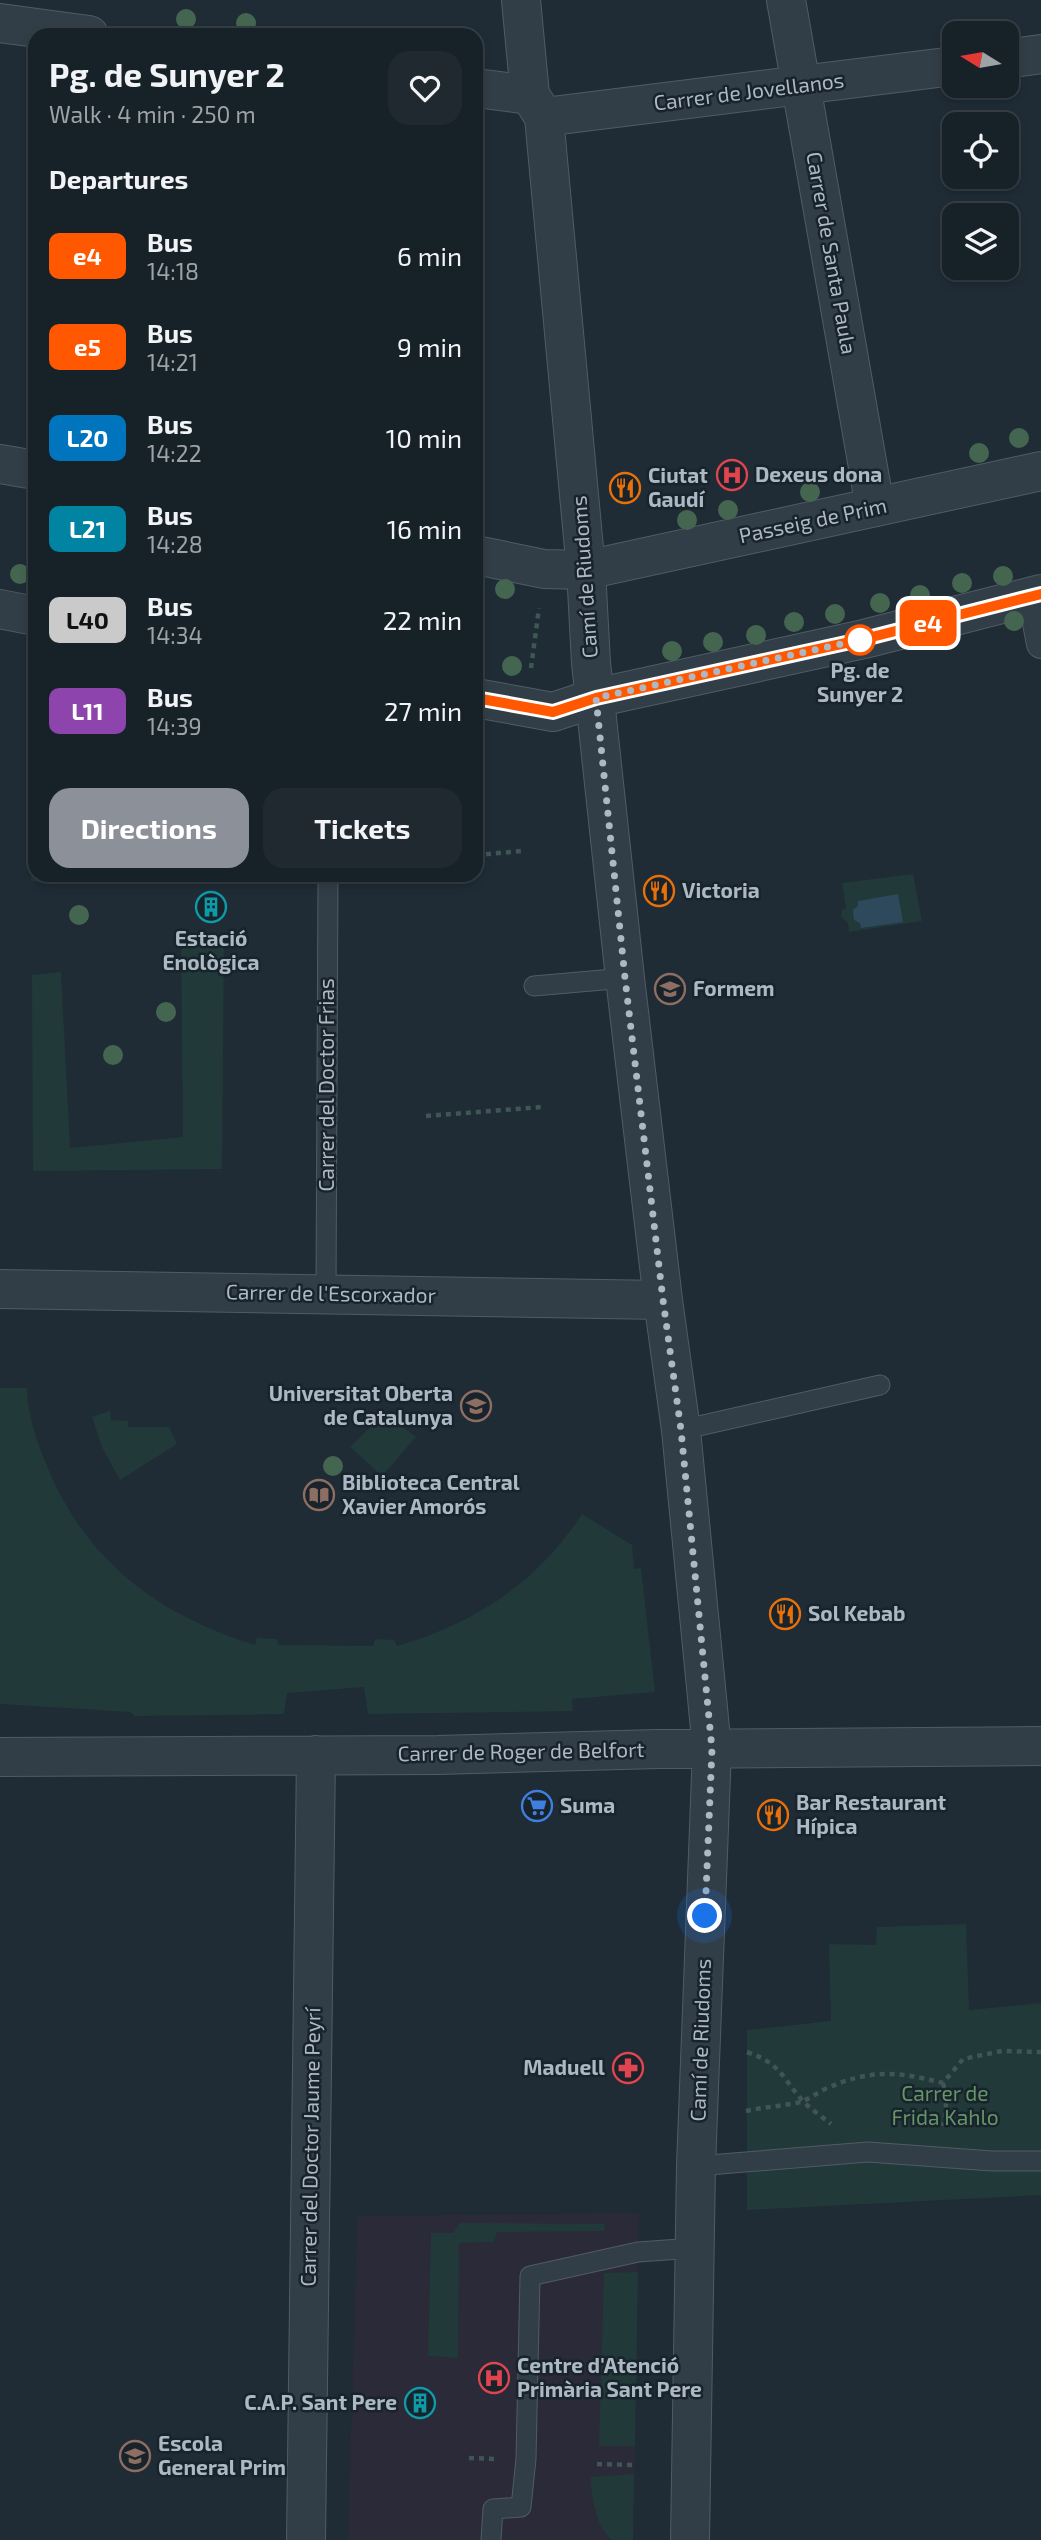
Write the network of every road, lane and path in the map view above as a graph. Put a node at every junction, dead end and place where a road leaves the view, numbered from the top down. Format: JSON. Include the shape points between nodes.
{"nodes":[{"id":1,"x":521,"y":0,"type":"edge"},
{"id":2,"x":786,"y":0,"type":"edge"},
{"id":3,"x":0,"y":23,"type":"edge"},
{"id":4,"x":37,"y":28,"type":"edge"},
{"id":5,"x":1041,"y":54,"type":"edge"},
{"id":6,"x":1019,"y":57,"type":"edge"},
{"id":7,"x":942,"y":68,"type":"edge"},
{"id":8,"x":802,"y":86,"type":"junction"},
{"id":9,"x":483,"y":90,"type":"edge"},
{"id":10,"x":537,"y":106,"type":"junction"},
{"id":11,"x":0,"y":464,"type":"edge"},
{"id":12,"x":28,"y":469,"type":"edge"},
{"id":13,"x":1041,"y":471,"type":"edge"},
{"id":14,"x":875,"y":507,"type":"junction"},
{"id":15,"x":483,"y":556,"type":"edge"},
{"id":16,"x":544,"y":569,"type":"junction"},
{"id":17,"x":586,"y":570,"type":"junction"},
{"id":18,"x":1036,"y":595,"type":"edge"},
{"id":19,"x":0,"y":609,"type":"edge"},
{"id":20,"x":28,"y":615,"type":"edge"},
{"id":21,"x":1041,"y":644,"type":"edge"},
{"id":22,"x":596,"y":698,"type":"junction"},
{"id":23,"x":483,"y":699,"type":"edge"},
{"id":24,"x":526,"y":707,"type":"junction"},
{"id":25,"x":522,"y":851,"type":"dead end"},
{"id":26,"x":483,"y":854,"type":"edge"},
{"id":27,"x":328,"y":882,"type":"edge"},
{"id":28,"x":625,"y":978,"type":"junction"},
{"id":29,"x":534,"y":986,"type":"dead end"},
{"id":30,"x":542,"y":1107,"type":"dead end"},
{"id":31,"x":426,"y":1116,"type":"dead end"},
{"id":32,"x":0,"y":1289,"type":"edge"},
{"id":33,"x":326,"y":1294,"type":"junction"},
{"id":34,"x":663,"y":1300,"type":"junction"},
{"id":35,"x":880,"y":1385,"type":"dead end"},
{"id":36,"x":681,"y":1430,"type":"junction"},
{"id":37,"x":1041,"y":1746,"type":"edge"},
{"id":38,"x":712,"y":1749,"type":"junction"},
{"id":39,"x":316,"y":1755,"type":"junction"},
{"id":40,"x":0,"y":1757,"type":"edge"},
{"id":41,"x":747,"y":2052,"type":"dead end"},
{"id":42,"x":1041,"y":2052,"type":"edge"},
{"id":43,"x":803,"y":2101,"type":"junction"},
{"id":44,"x":746,"y":2111,"type":"dead end"},
{"id":45,"x":1041,"y":2161,"type":"edge"},
{"id":46,"x":696,"y":2166,"type":"junction"},
{"id":47,"x":694,"y":2248,"type":"junction"},
{"id":48,"x":468,"y":2458,"type":"dead end"},
{"id":49,"x":501,"y":2459,"type":"dead end"},
{"id":50,"x":597,"y":2463,"type":"dead end"},
{"id":51,"x":635,"y":2465,"type":"dead end"},
{"id":52,"x":306,"y":2540,"type":"edge"},
{"id":53,"x":491,"y":2540,"type":"edge"},
{"id":54,"x":690,"y":2540,"type":"edge"}],
"edges":[{"from":1,"to":10,"type":"street","name":"Camí de Riudoms"},
{"from":2,"to":8,"type":"street","name":"Carrer de Santa Paula"},
{"from":3,"to":4,"type":"street"},
{"from":5,"to":6,"type":"street"},
{"from":7,"to":8,"type":"street","name":"Carrer de Jovellanos"},
{"from":8,"to":10,"type":"street","name":"Carrer de Jovellanos"},
{"from":8,"to":14,"type":"street","name":"Carrer de Santa Paula"},
{"from":9,"to":10,"type":"street","name":"Carrer de Jovellanos"},
{"from":10,"to":17,"type":"street","name":"Camí de Riudoms"},
{"from":11,"to":12,"type":"street"},
{"from":13,"to":14,"type":"street","name":"Passeig de Prim"},
{"from":14,"to":17,"type":"street","name":"Passeig de Prim"},
{"from":15,"to":16,"type":"street","name":"Passeig de Prim"},
{"from":16,"to":17,"type":"street","name":"Passeig de Prim"},
{"from":16,"to":24,"type":"path"},
{"from":17,"to":22,"type":"street","name":"Camí de Riudoms"},
{"from":18,"to":21,"type":"street"},
{"from":18,"to":22,"type":"street","via":[[864,639]]},
{"from":19,"to":20,"type":"street"},
{"from":22,"to":24,"type":"street","via":[[553,712]]},
{"from":22,"to":28,"type":"street","name":"Camí de Riudoms"},
{"from":23,"to":24,"type":"street"},
{"from":25,"to":26,"type":"path"},
{"from":27,"to":33,"type":"lane","name":"Carrer del Doctor Frias"},
{"from":28,"to":29,"type":"lane"},
{"from":28,"to":34,"type":"street","name":"Camí de Riudoms"},
{"from":30,"to":31,"type":"path"},
{"from":32,"to":33,"type":"street","name":"Carrer de l'Escorxador"},
{"from":33,"to":34,"type":"street","name":"Carrer de l'Escorxador"},
{"from":34,"to":36,"type":"street","name":"Camí de Riudoms"},
{"from":35,"to":36,"type":"lane"},
{"from":36,"to":38,"type":"street","name":"Camí de Riudoms"},
{"from":37,"to":38,"type":"street","name":"Carrer de Roger de Belfort"},
{"from":38,"to":39,"type":"street","name":"Carrer de Roger de Belfort"},
{"from":38,"to":46,"type":"street","name":"Camí de Riudoms"},
{"from":39,"to":40,"type":"street","name":"Carrer de Roger de Belfort"},
{"from":39,"to":52,"type":"street","name":"Carrer del Doctor Jaume Peyrí"},
{"from":41,"to":43,"type":"path","via":[[767,2059]]},
{"from":42,"to":43,"type":"path","via":[[1002,2051],[963,2059],[943,2083],[877,2073]]},
{"from":43,"to":44,"type":"path"},
{"from":45,"to":46,"type":"lane","via":[[868,2152]]},
{"from":46,"to":47,"type":"street","name":"Camí de Riudoms"},
{"from":47,"to":53,"type":"lane","via":[[638,2252],[530,2276],[521,2507],[493,2509]]},
{"from":47,"to":54,"type":"street","name":"Camí de Riudoms"},
{"from":48,"to":49,"type":"path"},
{"from":50,"to":51,"type":"path"}]}
